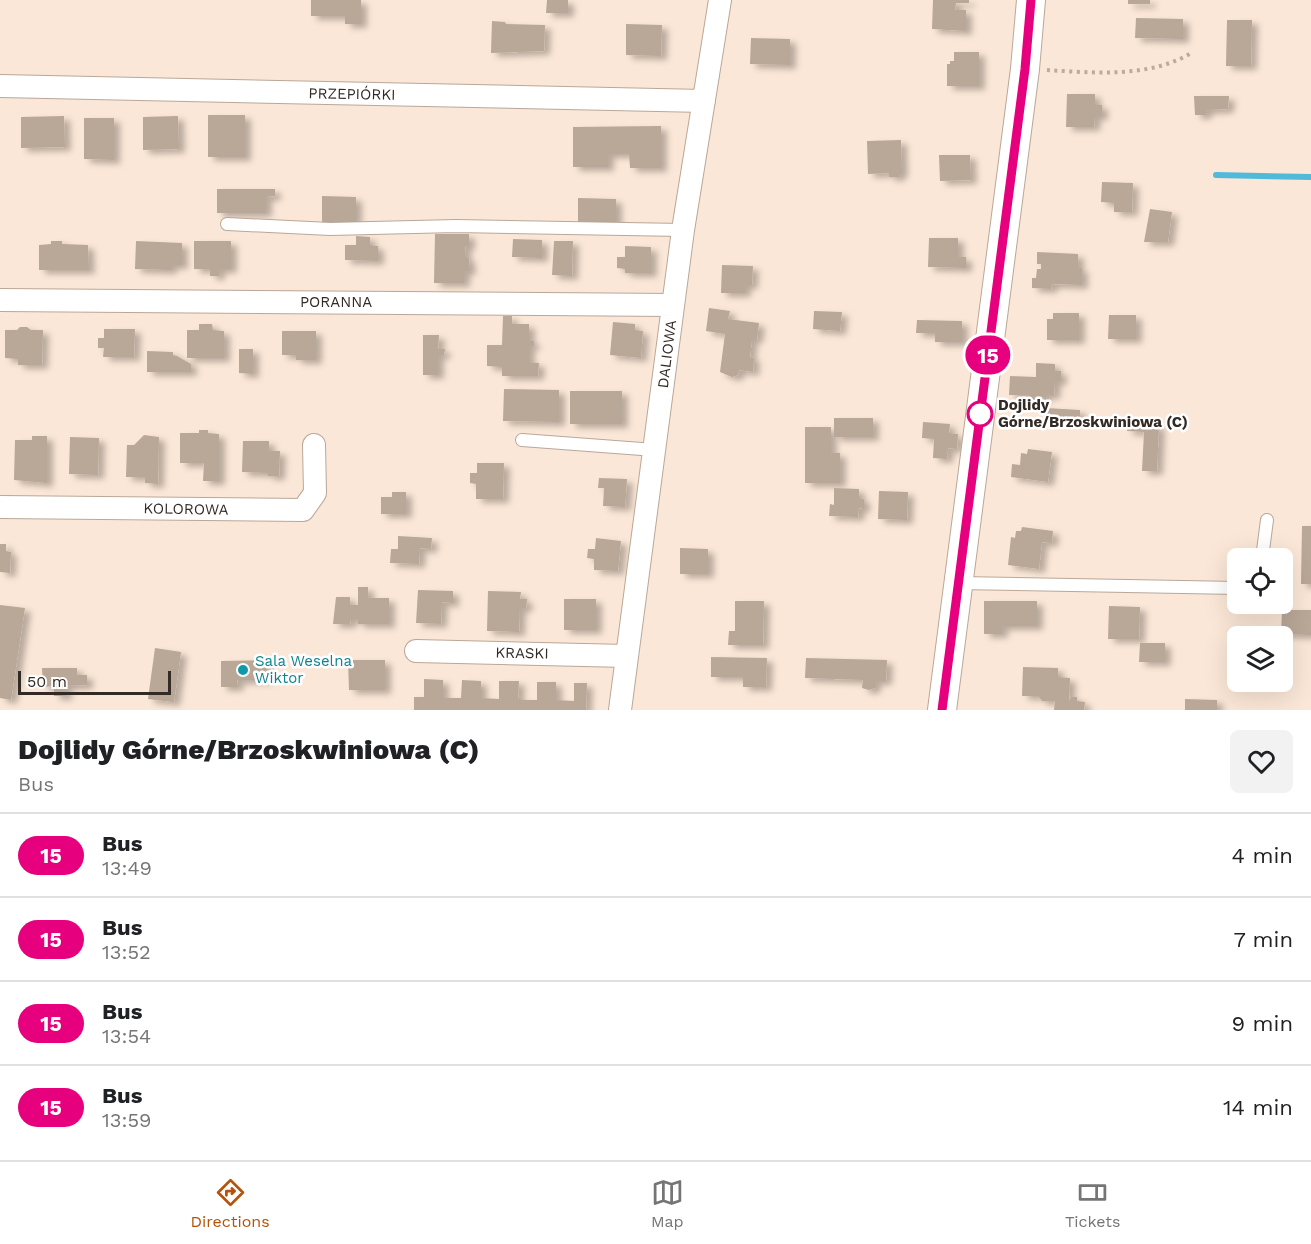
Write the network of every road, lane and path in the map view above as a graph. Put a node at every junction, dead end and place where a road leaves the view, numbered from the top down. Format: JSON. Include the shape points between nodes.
{"nodes":[{"id":1,"x":720,"y":0,"type":"edge"},
{"id":2,"x":1031,"y":0,"type":"edge"},
{"id":3,"x":1193,"y":52,"type":"dead end"},
{"id":4,"x":1025,"y":69,"type":"junction"},
{"id":5,"x":0,"y":86,"type":"edge"},
{"id":6,"x":704,"y":101,"type":"junction"},
{"id":7,"x":226,"y":224,"type":"dead end"},
{"id":8,"x":683,"y":230,"type":"junction"},
{"id":9,"x":0,"y":300,"type":"edge"},
{"id":10,"x":673,"y":305,"type":"junction"},
{"id":11,"x":522,"y":440,"type":"dead end"},
{"id":12,"x":314,"y":445,"type":"dead end"},
{"id":13,"x":655,"y":450,"type":"junction"},
{"id":14,"x":0,"y":507,"type":"edge"},
{"id":15,"x":1267,"y":520,"type":"dead end"},
{"id":16,"x":1264,"y":548,"type":"edge"},
{"id":17,"x":958,"y":583,"type":"junction"},
{"id":18,"x":1227,"y":588,"type":"edge"},
{"id":19,"x":416,"y":651,"type":"dead end"},
{"id":20,"x":627,"y":656,"type":"junction"},
{"id":21,"x":620,"y":710,"type":"edge"},
{"id":22,"x":942,"y":710,"type":"edge"}],
"edges":[{"from":1,"to":6,"type":"street","name":"DALIOWA"},
{"from":2,"to":4,"type":"street"},
{"from":3,"to":4,"type":"path","via":[[1149,69]]},
{"from":4,"to":17,"type":"street"},
{"from":5,"to":6,"type":"street","name":"PRZEPIÓRKI"},
{"from":6,"to":8,"type":"street","name":"DALIOWA"},
{"from":7,"to":8,"type":"lane","via":[[330,229],[456,226]]},
{"from":8,"to":10,"type":"street","name":"DALIOWA"},
{"from":9,"to":10,"type":"street","name":"PORANNA"},
{"from":10,"to":13,"type":"street","name":"DALIOWA"},
{"from":11,"to":13,"type":"lane"},
{"from":12,"to":14,"type":"street","name":"KOLOROWA","via":[[315,493],[303,510]]},
{"from":13,"to":20,"type":"street","name":"DALIOWA"},
{"from":15,"to":16,"type":"lane"},
{"from":17,"to":18,"type":"lane"},
{"from":17,"to":22,"type":"street"},
{"from":19,"to":20,"type":"street","name":"KRASKI"},
{"from":20,"to":21,"type":"street","name":"DALIOWA"}]}
